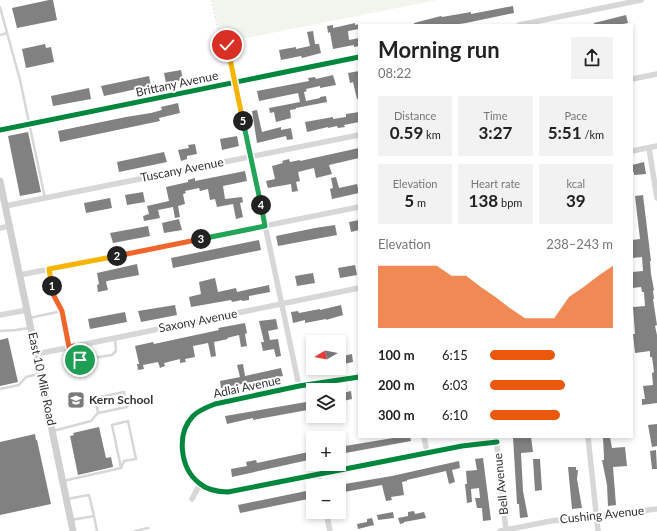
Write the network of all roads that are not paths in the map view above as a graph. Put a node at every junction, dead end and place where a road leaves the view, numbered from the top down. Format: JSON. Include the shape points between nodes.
{"nodes":[{"id":1,"x":641,"y":0,"type":"edge"},
{"id":2,"x":0,"y":7,"type":"edge"},
{"id":3,"x":526,"y":24,"type":"edge"},
{"id":4,"x":7,"y":33,"type":"junction"},
{"id":5,"x":0,"y":35,"type":"edge"},
{"id":6,"x":224,"y":45,"type":"road end"},
{"id":7,"x":358,"y":57,"type":"edge"},
{"id":8,"x":657,"y":74,"type":"edge"},
{"id":9,"x":633,"y":79,"type":"edge"},
{"id":10,"x":234,"y":82,"type":"junction"},
{"id":11,"x":30,"y":124,"type":"junction"},
{"id":12,"x":0,"y":130,"type":"edge"},
{"id":13,"x":358,"y":135,"type":"edge"},
{"id":14,"x":657,"y":146,"type":"edge"},
{"id":15,"x":649,"y":148,"type":"junction"},
{"id":16,"x":633,"y":151,"type":"edge"},
{"id":17,"x":250,"y":156,"type":"junction"},
{"id":18,"x":0,"y":181,"type":"edge"},
{"id":19,"x":45,"y":198,"type":"junction"},
{"id":20,"x":657,"y":198,"type":"edge"},
{"id":21,"x":5,"y":206,"type":"junction"},
{"id":22,"x":358,"y":206,"type":"edge"},
{"id":23,"x":10,"y":226,"type":"junction"},
{"id":24,"x":265,"y":226,"type":"junction"},
{"id":25,"x":0,"y":228,"type":"edge"},
{"id":26,"x":49,"y":269,"type":"junction"},
{"id":27,"x":20,"y":275,"type":"junction"},
{"id":28,"x":358,"y":288,"type":"edge"},
{"id":29,"x":282,"y":304,"type":"junction"},
{"id":30,"x":27,"y":310,"type":"junction"},
{"id":31,"x":62,"y":311,"type":"junction"},
{"id":32,"x":0,"y":315,"type":"edge"},
{"id":33,"x":29,"y":318,"type":"junction"},
{"id":34,"x":31,"y":327,"type":"junction"},
{"id":35,"x":0,"y":330,"type":"edge"},
{"id":36,"x":115,"y":338,"type":"junction"},
{"id":37,"x":71,"y":347,"type":"junction"},
{"id":38,"x":37,"y":354,"type":"junction"},
{"id":39,"x":41,"y":374,"type":"junction"},
{"id":40,"x":358,"y":377,"type":"edge"},
{"id":41,"x":299,"y":386,"type":"junction"},
{"id":42,"x":0,"y":389,"type":"edge"},
{"id":43,"x":98,"y":413,"type":"junction"},
{"id":44,"x":53,"y":431,"type":"junction"},
{"id":45,"x":424,"y":438,"type":"edge"},
{"id":46,"x":588,"y":438,"type":"edge"},
{"id":47,"x":497,"y":440,"type":"edge"},
{"id":48,"x":427,"y":452,"type":"junction"},
{"id":49,"x":121,"y":468,"type":"junction"},
{"id":50,"x":318,"y":475,"type":"junction"},
{"id":51,"x":319,"y":479,"type":"edge"},
{"id":52,"x":63,"y":481,"type":"junction"},
{"id":53,"x":200,"y":484,"type":"junction"},
{"id":54,"x":67,"y":499,"type":"junction"},
{"id":55,"x":192,"y":499,"type":"dead end"},
{"id":56,"x":657,"y":509,"type":"edge"},
{"id":57,"x":94,"y":516,"type":"junction"},
{"id":58,"x":597,"y":516,"type":"junction"},
{"id":59,"x":327,"y":519,"type":"edge"},
{"id":60,"x":71,"y":520,"type":"junction"},
{"id":61,"x":148,"y":528,"type":"dead end"},
{"id":62,"x":74,"y":531,"type":"edge"},
{"id":63,"x":97,"y":531,"type":"edge"},
{"id":64,"x":135,"y":531,"type":"edge"},
{"id":65,"x":330,"y":531,"type":"edge"},
{"id":66,"x":504,"y":531,"type":"edge"},
{"id":67,"x":598,"y":531,"type":"edge"}],
"edges":[{"from":1,"to":3,"type":"street"},
{"from":2,"to":4,"type":"lane"},
{"from":4,"to":5,"type":"lane"},
{"from":4,"to":11,"type":"lane"},
{"from":6,"to":10,"type":"street"},
{"from":7,"to":10,"type":"street","name":"Brittany Avenue"},
{"from":8,"to":9,"type":"street"},
{"from":10,"to":11,"type":"street","name":"Brittany Avenue"},
{"from":10,"to":17,"type":"street"},
{"from":11,"to":12,"type":"street","name":"Brittany Avenue"},
{"from":11,"to":19,"type":"lane"},
{"from":13,"to":17,"type":"street","name":"Tuscany Avenue"},
{"from":14,"to":15,"type":"street"},
{"from":15,"to":16,"type":"street"},
{"from":15,"to":20,"type":"street"},
{"from":17,"to":19,"type":"street","name":"Tuscany Avenue"},
{"from":17,"to":24,"type":"street"},
{"from":18,"to":21,"type":"main road"},
{"from":19,"to":21,"type":"street","name":"Tuscany Avenue"},
{"from":21,"to":23,"type":"main road","name":"East 10 Mile Road"},
{"from":22,"to":24,"type":"street"},
{"from":23,"to":25,"type":"street"},
{"from":23,"to":27,"type":"main road","name":"East 10 Mile Road"},
{"from":24,"to":26,"type":"street"},
{"from":24,"to":29,"type":"street"},
{"from":26,"to":27,"type":"street"},
{"from":26,"to":31,"type":"lane","via":[[54,296]]},
{"from":27,"to":30,"type":"main road","name":"East 10 Mile Road"},
{"from":28,"to":29,"type":"street","name":"Saxony Avenue"},
{"from":29,"to":36,"type":"street","name":"Saxony Avenue"},
{"from":29,"to":41,"type":"street"},
{"from":30,"to":32,"type":"street"},
{"from":30,"to":33,"type":"main road","name":"East 10 Mile Road"},
{"from":31,"to":33,"type":"lane"},
{"from":31,"to":37,"type":"lane"},
{"from":33,"to":34,"type":"main road","name":"East 10 Mile Road"},
{"from":34,"to":35,"type":"lane"},
{"from":34,"to":38,"type":"main road","name":"East 10 Mile Road"},
{"from":36,"to":37,"type":"street","name":"Saxony Avenue"},
{"from":36,"to":37,"type":"lane","via":[[116,351],[112,355],[80,360]]},
{"from":37,"to":38,"type":"street","name":"Saxony Avenue"},
{"from":38,"to":39,"type":"main road","name":"East 10 Mile Road"},
{"from":39,"to":42,"type":"lane","via":[[26,377],[19,385]]},
{"from":39,"to":44,"type":"main road","name":"East 10 Mile Road"},
{"from":40,"to":41,"type":"street","name":"Adlai Avenue"},
{"from":41,"to":53,"type":"street","name":"Adlai Avenue","via":[[215,404],[193,416],[185,430],[182,452],[190,473]]},
{"from":43,"to":43,"type":"lane","via":[[127,407],[124,392],[95,398]]},
{"from":43,"to":44,"type":"lane","via":[[91,420]]},
{"from":44,"to":52,"type":"main road","name":"East 10 Mile Road"},
{"from":45,"to":48,"type":"street"},
{"from":46,"to":58,"type":"street"},
{"from":47,"to":48,"type":"street"},
{"from":47,"to":66,"type":"street","name":"Bell Avenue"},
{"from":48,"to":50,"type":"street"},
{"from":49,"to":49,"type":"lane","via":[[124,461],[136,459],[128,421],[112,425]]},
{"from":49,"to":52,"type":"lane"},
{"from":50,"to":51,"type":"street"},
{"from":50,"to":53,"type":"street","via":[[228,492],[212,490]]},
{"from":52,"to":54,"type":"main road","name":"East 10 Mile Road"},
{"from":53,"to":55,"type":"street"},
{"from":54,"to":57,"type":"lane","via":[[89,495]]},
{"from":54,"to":60,"type":"main road","name":"East 10 Mile Road"},
{"from":56,"to":58,"type":"street","name":"Cushing Avenue"},
{"from":57,"to":60,"type":"lane"},
{"from":57,"to":63,"type":"lane"},
{"from":58,"to":66,"type":"street","name":"Cushing Avenue","via":[[551,521]]},
{"from":58,"to":67,"type":"street"},
{"from":59,"to":65,"type":"street"},
{"from":60,"to":62,"type":"main road","name":"East 10 Mile Road"},
{"from":61,"to":64,"type":"lane"}]}
